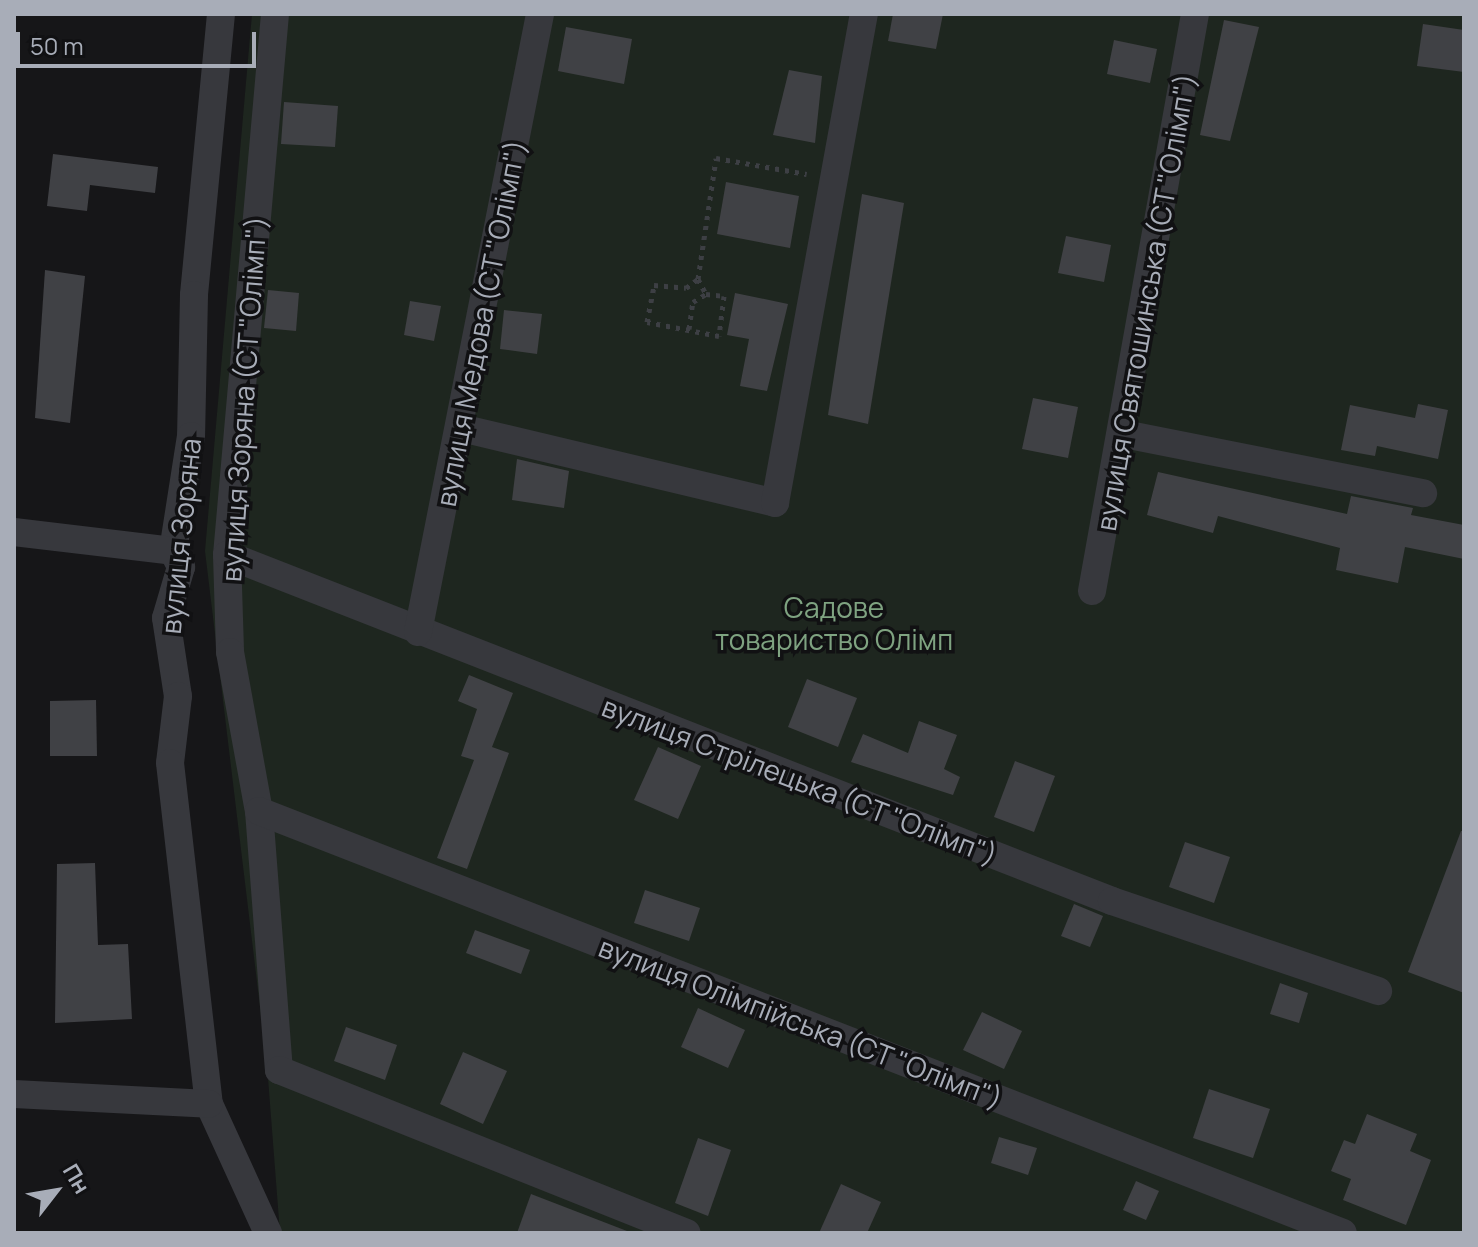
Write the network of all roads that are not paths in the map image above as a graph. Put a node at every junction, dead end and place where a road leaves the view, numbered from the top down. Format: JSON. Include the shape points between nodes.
{"nodes":[{"id":1,"x":221,"y":14,"type":"edge"},
{"id":2,"x":275,"y":14,"type":"edge"},
{"id":3,"x":540,"y":14,"type":"edge"},
{"id":4,"x":864,"y":14,"type":"edge"},
{"id":5,"x":1195,"y":14,"type":"edge"},
{"id":6,"x":461,"y":428,"type":"junction"},
{"id":7,"x":1124,"y":434,"type":"junction"},
{"id":8,"x":1423,"y":493,"type":"dead end"},
{"id":9,"x":14,"y":532,"type":"edge"},
{"id":10,"x":173,"y":551,"type":"junction"},
{"id":11,"x":227,"y":555,"type":"junction"},
{"id":12,"x":1092,"y":591,"type":"dead end"},
{"id":13,"x":418,"y":632,"type":"junction"},
{"id":14,"x":259,"y":811,"type":"junction"},
{"id":15,"x":1378,"y":991,"type":"dead end"},
{"id":16,"x":14,"y":1094,"type":"edge"},
{"id":17,"x":209,"y":1104,"type":"junction"},
{"id":18,"x":268,"y":1233,"type":"edge"},
{"id":19,"x":687,"y":1233,"type":"edge"},
{"id":20,"x":1343,"y":1233,"type":"edge"}],
"edges":[{"from":1,"to":10,"type":"street","name":"вулиця Зоряна","via":[[194,295],[191,436]]},
{"from":2,"to":11,"type":"street","name":"вулиця Зоряна (СТ \"Олімп\")"},
{"from":3,"to":6,"type":"street","name":"вулиця Медова (СТ \"Олімп\")"},
{"from":4,"to":6,"type":"street","via":[[775,503]]},
{"from":5,"to":7,"type":"street","name":"вулиця Святошинська (СТ \"Олімп\")"},
{"from":6,"to":13,"type":"street","name":"вулиця Медова (СТ \"Олімп\")"},
{"from":7,"to":8,"type":"street"},
{"from":7,"to":12,"type":"street","name":"вулиця Святошинська (СТ \"Олімп\")"},
{"from":9,"to":10,"type":"street"},
{"from":10,"to":17,"type":"street","name":"вулиця Зоряна","via":[[181,567],[166,618],[178,696],[170,763]]},
{"from":11,"to":13,"type":"street","name":"вулиця Стрілецька (СТ \"Олімп\")"},
{"from":11,"to":14,"type":"street","name":"вулиця Зоряна (СТ \"Олімп\")","via":[[230,652]]},
{"from":13,"to":15,"type":"street","name":"вулиця Стрілецька (СТ \"Олімп\")","via":[[1112,901]]},
{"from":14,"to":19,"type":"street","name":"вулиця Зоряна (СТ \"Олімп\")","via":[[279,1070]]},
{"from":14,"to":20,"type":"street","name":"вулиця Олімпійська (СТ \"Олімп\")"},
{"from":16,"to":17,"type":"street"},
{"from":17,"to":18,"type":"street","name":"вулиця Зоряна"}]}
